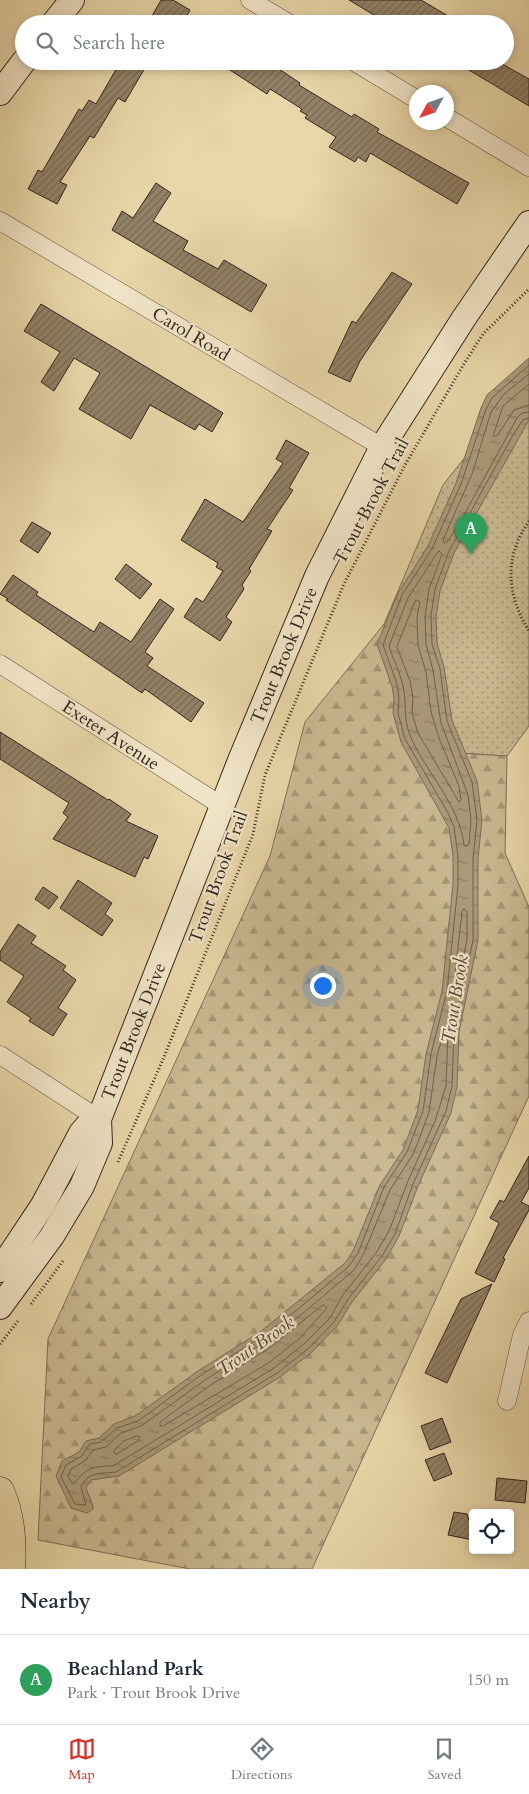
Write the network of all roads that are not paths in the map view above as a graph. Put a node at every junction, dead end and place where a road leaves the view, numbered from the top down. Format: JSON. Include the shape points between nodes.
{"nodes":[{"id":1,"x":72,"y":0,"type":"edge"},
{"id":2,"x":250,"y":0,"type":"edge"},
{"id":3,"x":60,"y":15,"type":"edge"},
{"id":4,"x":275,"y":15,"type":"edge"},
{"id":5,"x":16,"y":70,"type":"edge"},
{"id":6,"x":368,"y":70,"type":"edge"},
{"id":7,"x":2,"y":87,"type":"edge"},
{"id":8,"x":409,"y":95,"type":"edge"},
{"id":9,"x":454,"y":122,"type":"edge"},
{"id":10,"x":529,"y":167,"type":"edge"},
{"id":11,"x":0,"y":221,"type":"edge"},
{"id":12,"x":529,"y":223,"type":"edge"},
{"id":13,"x":382,"y":447,"type":"junction"},
{"id":14,"x":0,"y":664,"type":"edge"},
{"id":15,"x":222,"y":806,"type":"junction"},
{"id":16,"x":0,"y":1055,"type":"edge"},
{"id":17,"x":99,"y":1119,"type":"junction"},
{"id":18,"x":0,"y":1270,"type":"edge"},
{"id":19,"x":0,"y":1307,"type":"edge"},
{"id":20,"x":529,"y":1321,"type":"edge"},
{"id":21,"x":507,"y":1401,"type":"dead end"},
{"id":22,"x":0,"y":1491,"type":"edge"},
{"id":23,"x":11,"y":1569,"type":"edge"}],
"edges":[{"from":1,"to":3,"type":"main road"},
{"from":2,"to":4,"type":"street"},
{"from":5,"to":7,"type":"main road"},
{"from":6,"to":8,"type":"street"},
{"from":9,"to":10,"type":"street"},
{"from":11,"to":13,"type":"street","name":"Carol Road"},
{"from":12,"to":13,"type":"main road","name":"Trout Brook Drive"},
{"from":13,"to":15,"type":"main road","name":"Trout Brook Drive","via":[[317,576]]},
{"from":14,"to":15,"type":"street","name":"Exeter Avenue"},
{"from":15,"to":17,"type":"main road","name":"Trout Brook Drive"},
{"from":16,"to":17,"type":"street"},
{"from":17,"to":18,"type":"main road","name":"Trout Brook Drive","via":[[81,1133],[43,1205]]},
{"from":17,"to":19,"type":"main road","name":"Trout Brook Drive","via":[[100,1144],[82,1186],[52,1236]]},
{"from":20,"to":21,"type":"street","via":[[522,1334]]},
{"from":22,"to":23,"type":"highway","via":[[12,1535]]}]}
